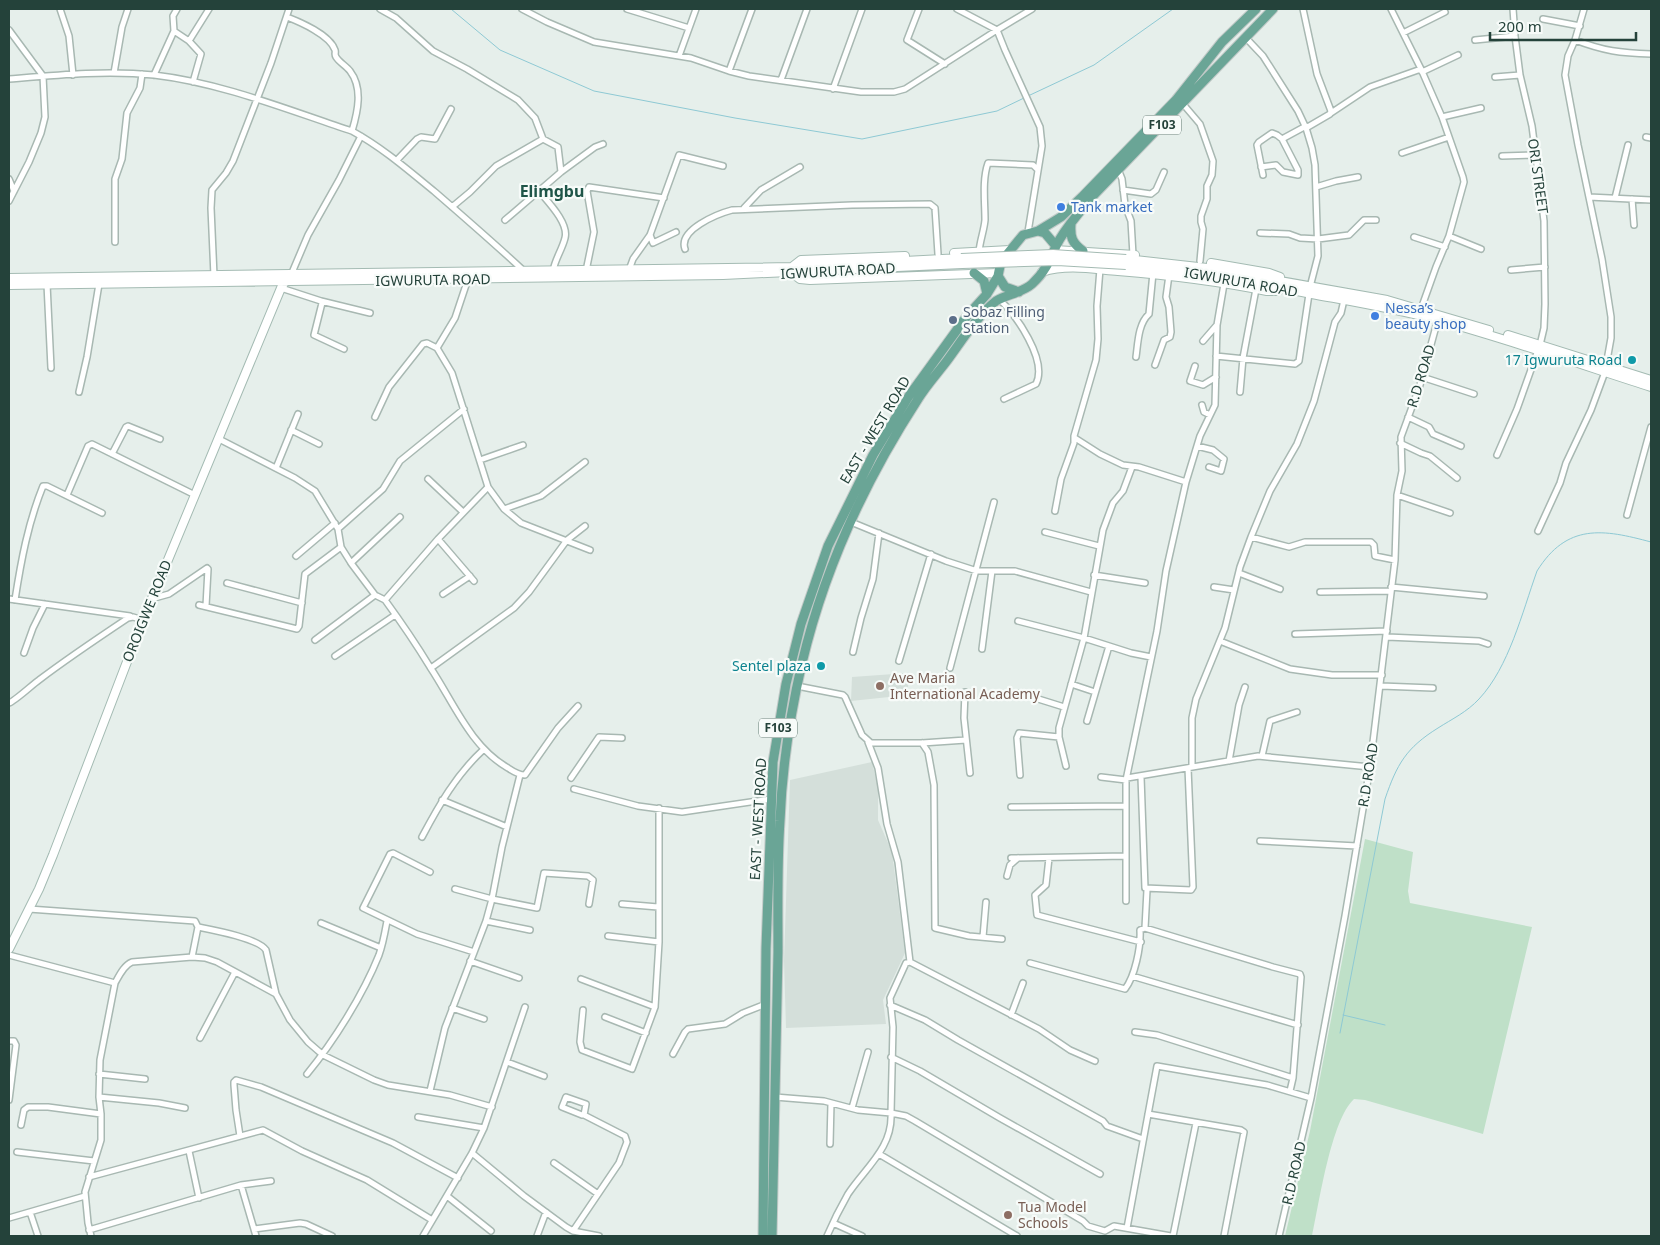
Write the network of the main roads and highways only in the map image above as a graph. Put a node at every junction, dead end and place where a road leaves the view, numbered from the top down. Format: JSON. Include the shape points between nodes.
{"nodes":[{"id":1,"x":1256,"y":9,"type":"edge"},
{"id":2,"x":1273,"y":9,"type":"edge"},
{"id":3,"x":1144,"y":139,"type":"junction"},
{"id":4,"x":1071,"y":223,"type":"junction"},
{"id":5,"x":1033,"y":232,"type":"junction"},
{"id":6,"x":1055,"y":248,"type":"junction"},
{"id":7,"x":1010,"y":250,"type":"junction"},
{"id":8,"x":1083,"y":251,"type":"junction"},
{"id":9,"x":1128,"y":260,"type":"junction"},
{"id":10,"x":792,"y":270,"type":"junction"},
{"id":11,"x":1042,"y":272,"type":"junction"},
{"id":12,"x":974,"y":273,"type":"junction"},
{"id":13,"x":998,"y":274,"type":"junction"},
{"id":14,"x":291,"y":275,"type":"junction"},
{"id":15,"x":9,"y":278,"type":"edge"},
{"id":16,"x":9,"y":285,"type":"edge"},
{"id":17,"x":283,"y":285,"type":"junction"},
{"id":18,"x":1293,"y":287,"type":"junction"},
{"id":19,"x":1310,"y":290,"type":"junction"},
{"id":20,"x":1019,"y":292,"type":"junction"},
{"id":21,"x":987,"y":294,"type":"junction"},
{"id":22,"x":1439,"y":317,"type":"junction"},
{"id":23,"x":1605,"y":369,"type":"junction"},
{"id":24,"x":1651,"y":380,"type":"edge"},
{"id":25,"x":922,"y":385,"type":"junction"},
{"id":26,"x":1651,"y":387,"type":"edge"},
{"id":27,"x":9,"y":949,"type":"edge"},
{"id":28,"x":763,"y":1236,"type":"edge"},
{"id":29,"x":772,"y":1236,"type":"edge"}],
"edges":[{"from":1,"to":3,"type":"main road","name":"EAST - WEST ROAD","number":"F103","via":[[1222,42]]},
{"from":2,"to":3,"type":"main road","name":"EAST - WEST ROAD","number":"F103","via":[[1183,104]]},
{"from":3,"to":4,"type":"main road","name":"EAST - WEST ROAD","number":"F103"},
{"from":3,"to":5,"type":"main road","name":"EAST - WEST ROAD","number":"F103","via":[[1061,217]]},
{"from":4,"to":6,"type":"main road","name":"EAST - WEST ROAD","number":"F103"},
{"from":4,"to":8,"type":"main road","via":[[1072,240]]},
{"from":5,"to":6,"type":"main road","via":[[1045,233]]},
{"from":5,"to":7,"type":"main road","name":"EAST - WEST ROAD","via":[[1023,235]]},
{"from":6,"to":8,"type":"main road"},
{"from":6,"to":11,"type":"main road"},
{"from":7,"to":10,"type":"main road","via":[[801,260]]},
{"from":7,"to":13,"type":"main road","name":"EAST - WEST ROAD"},
{"from":8,"to":9,"type":"main road"},
{"from":9,"to":10,"type":"main road","name":"IGWURUTA ROAD","bridge":true,"via":[[961,261]]},
{"from":9,"to":18,"type":"main road","name":"IGWURUTA ROAD"},
{"from":9,"to":18,"type":"main road","via":[[1200,261],[1269,273]]},
{"from":10,"to":12,"type":"main road","via":[[800,279],[810,280]]},
{"from":10,"to":14,"type":"main road","name":"IGWURUTA ROAD"},
{"from":10,"to":17,"type":"main road","name":"IGWURUTA ROAD"},
{"from":11,"to":18,"type":"main road","via":[[1062,268],[1100,269],[1168,275],[1267,291]]},
{"from":11,"to":20,"type":"main road","via":[[1030,286]]},
{"from":12,"to":13,"type":"main road"},
{"from":12,"to":21,"type":"main road","via":[[984,281]]},
{"from":13,"to":20,"type":"main road","via":[[1005,287]]},
{"from":13,"to":21,"type":"main road","name":"EAST - WEST ROAD","number":"F103"},
{"from":14,"to":15,"type":"main road","name":"IGWURUTA ROAD"},
{"from":14,"to":17,"type":"main road","name":"OROIGWE ROAD"},
{"from":16,"to":17,"type":"main road","name":"IGWURUTA ROAD"},
{"from":17,"to":27,"type":"main road","name":"OROIGWE ROAD","via":[[151,599],[68,819]]},
{"from":18,"to":19,"type":"main road","name":"IGWURUTA ROAD"},
{"from":19,"to":22,"type":"main road","name":"IGWURUTA ROAD","via":[[1344,300]]},
{"from":19,"to":22,"type":"main road","name":"IGWURUTA ROAD","via":[[1387,300]]},
{"from":20,"to":25,"type":"main road","name":"EAST - WEST ROAD","number":"F103","via":[[999,299],[982,315]]},
{"from":21,"to":25,"type":"main road","name":"EAST - WEST ROAD","number":"F103","via":[[968,316]]},
{"from":22,"to":23,"type":"main road","name":"IGWURUTA ROAD"},
{"from":23,"to":24,"type":"main road","name":"IGWURUTA ROAD"},
{"from":23,"to":26,"type":"main road","name":"IGWURUTA ROAD"},
{"from":25,"to":28,"type":"main road","name":"EAST - WEST ROAD","number":"F103","via":[[904,403],[873,455],[826,550],[801,624],[786,684],[773,762],[771,799]]},
{"from":25,"to":29,"type":"main road","name":"EAST - WEST ROAD","number":"F103","via":[[851,522],[824,591],[797,686],[784,763],[780,822]]}]}
